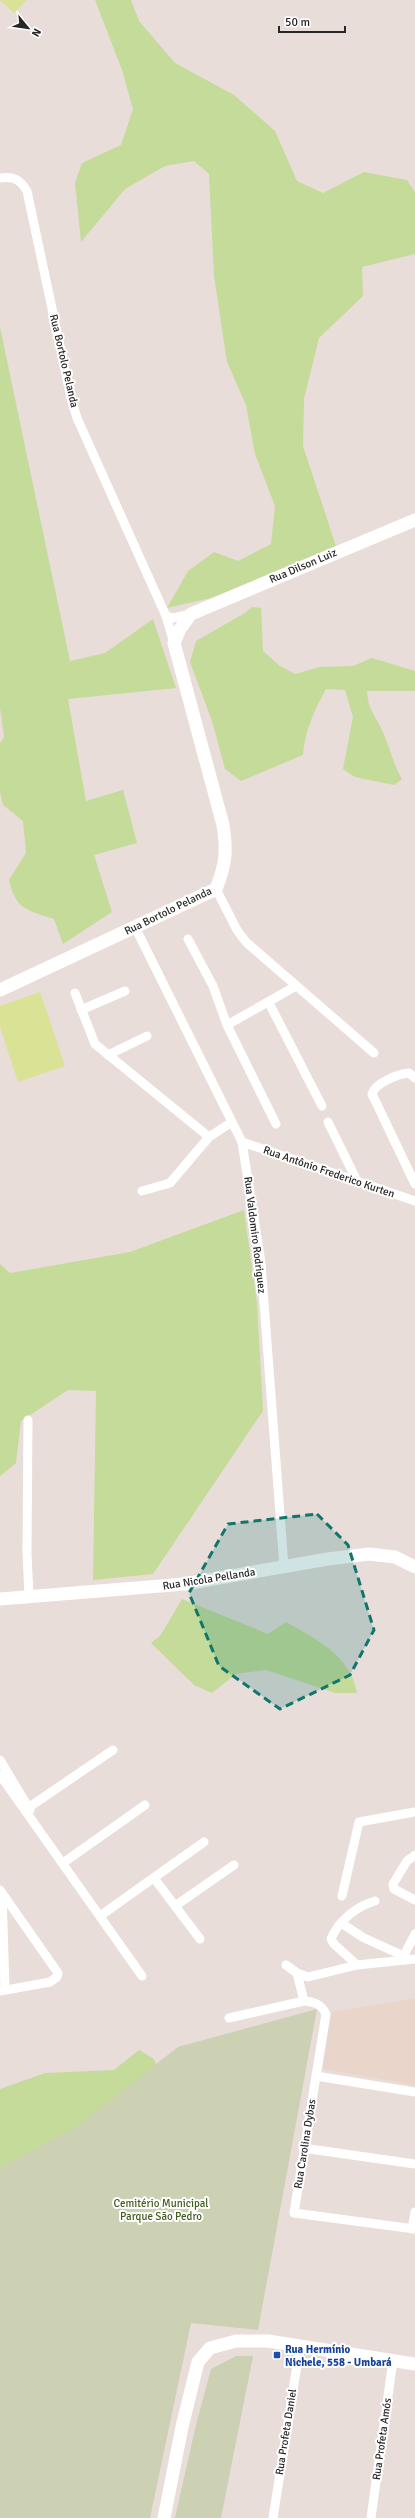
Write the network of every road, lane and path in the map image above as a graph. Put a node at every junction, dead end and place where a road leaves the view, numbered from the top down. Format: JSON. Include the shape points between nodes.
{"nodes":[{"id":1,"x":0,"y":178,"type":"edge"},
{"id":2,"x":415,"y":520,"type":"edge"},
{"id":3,"x":192,"y":614,"type":"junction"},
{"id":4,"x":166,"y":616,"type":"junction"},
{"id":5,"x":174,"y":643,"type":"junction"},
{"id":6,"x":216,"y":889,"type":"junction"},
{"id":7,"x":135,"y":927,"type":"junction"},
{"id":8,"x":188,"y":938,"type":"dead end"},
{"id":9,"x":296,"y":986,"type":"junction"},
{"id":10,"x":0,"y":990,"type":"edge"},
{"id":11,"x":125,"y":991,"type":"dead end"},
{"id":12,"x":75,"y":993,"type":"dead end"},
{"id":13,"x":269,"y":1003,"type":"junction"},
{"id":14,"x":82,"y":1010,"type":"junction"},
{"id":15,"x":227,"y":1025,"type":"junction"},
{"id":16,"x":147,"y":1036,"type":"dead end"},
{"id":17,"x":374,"y":1053,"type":"dead end"},
{"id":18,"x":108,"y":1055,"type":"junction"},
{"id":19,"x":415,"y":1078,"type":"edge"},
{"id":20,"x":322,"y":1106,"type":"dead end"},
{"id":21,"x":232,"y":1122,"type":"junction"},
{"id":22,"x":328,"y":1122,"type":"dead end"},
{"id":23,"x":276,"y":1124,"type":"dead end"},
{"id":24,"x":209,"y":1137,"type":"junction"},
{"id":25,"x":242,"y":1142,"type":"junction"},
{"id":26,"x":358,"y":1182,"type":"junction"},
{"id":27,"x":415,"y":1184,"type":"edge"},
{"id":28,"x":142,"y":1191,"type":"dead end"},
{"id":29,"x":415,"y":1201,"type":"edge"},
{"id":30,"x":28,"y":1420,"type":"dead end"},
{"id":31,"x":284,"y":1567,"type":"junction"},
{"id":32,"x":415,"y":1567,"type":"edge"},
{"id":33,"x":29,"y":1596,"type":"junction"},
{"id":34,"x":0,"y":1599,"type":"edge"},
{"id":35,"x":113,"y":1750,"type":"dead end"},
{"id":36,"x":0,"y":1760,"type":"edge"},
{"id":37,"x":0,"y":1775,"type":"edge"},
{"id":38,"x":145,"y":1806,"type":"dead end"},
{"id":39,"x":27,"y":1808,"type":"junction"},
{"id":40,"x":415,"y":1812,"type":"edge"},
{"id":41,"x":204,"y":1842,"type":"dead end"},
{"id":42,"x":415,"y":1855,"type":"edge"},
{"id":43,"x":63,"y":1863,"type":"junction"},
{"id":44,"x":234,"y":1865,"type":"dead end"},
{"id":45,"x":154,"y":1878,"type":"junction"},
{"id":46,"x":1,"y":1891,"type":"edge"},
{"id":47,"x":342,"y":1896,"type":"dead end"},
{"id":48,"x":415,"y":1900,"type":"edge"},
{"id":49,"x":375,"y":1901,"type":"dead end"},
{"id":50,"x":175,"y":1906,"type":"junction"},
{"id":51,"x":100,"y":1916,"type":"junction"},
{"id":52,"x":341,"y":1923,"type":"junction"},
{"id":53,"x":415,"y":1934,"type":"edge"},
{"id":54,"x":200,"y":1939,"type":"dead end"},
{"id":55,"x":403,"y":1957,"type":"junction"},
{"id":56,"x":415,"y":1959,"type":"edge"},
{"id":57,"x":286,"y":1964,"type":"dead end"},
{"id":58,"x":357,"y":1965,"type":"junction"},
{"id":59,"x":297,"y":1973,"type":"junction"},
{"id":60,"x":142,"y":1976,"type":"dead end"},
{"id":61,"x":2,"y":1991,"type":"edge"},
{"id":62,"x":304,"y":2001,"type":"junction"},
{"id":63,"x":229,"y":2018,"type":"dead end"},
{"id":64,"x":316,"y":2076,"type":"junction"},
{"id":65,"x":415,"y":2092,"type":"edge"},
{"id":66,"x":303,"y":2148,"type":"junction"},
{"id":67,"x":415,"y":2164,"type":"edge"},
{"id":68,"x":415,"y":2212,"type":"edge"},
{"id":69,"x":413,"y":2229,"type":"edge"},
{"id":70,"x":300,"y":2346,"type":"junction"},
{"id":71,"x":393,"y":2360,"type":"junction"},
{"id":72,"x":415,"y":2364,"type":"edge"},
{"id":73,"x":164,"y":2518,"type":"edge"},
{"id":74,"x":273,"y":2518,"type":"edge"},
{"id":75,"x":371,"y":2518,"type":"edge"}],
"edges":[{"from":1,"to":4,"type":"street","name":"Rua Bortolo Pelanda","via":[[8,176],[17,179],[27,190],[77,418]]},
{"from":2,"to":3,"type":"street","name":"Rua Dilson Luiz"},
{"from":3,"to":4,"type":"street","via":[[180,617]]},
{"from":3,"to":5,"type":"street","via":[[180,629]]},
{"from":4,"to":5,"type":"street","name":"Rua Bortolo Pelanda"},
{"from":5,"to":6,"type":"street","name":"Rua Bortolo Pelanda","via":[[223,825],[227,850],[223,872]]},
{"from":6,"to":7,"type":"street","name":"Rua Bortolo Pelanda"},
{"from":6,"to":9,"type":"street","via":[[241,936]]},
{"from":7,"to":10,"type":"street","name":"Rua Bortolo Pelanda"},
{"from":7,"to":21,"type":"street","name":"Rua Valdomiro Rodriguez"},
{"from":8,"to":15,"type":"street","via":[[213,986]]},
{"from":9,"to":13,"type":"street"},
{"from":9,"to":17,"type":"street"},
{"from":11,"to":14,"type":"street"},
{"from":12,"to":14,"type":"street"},
{"from":13,"to":15,"type":"street"},
{"from":13,"to":20,"type":"street"},
{"from":14,"to":18,"type":"street","via":[[95,1044]]},
{"from":15,"to":23,"type":"street"},
{"from":16,"to":18,"type":"street"},
{"from":18,"to":24,"type":"street"},
{"from":19,"to":27,"type":"street","via":[[409,1073],[399,1075],[378,1086],[372,1094]]},
{"from":21,"to":24,"type":"street"},
{"from":21,"to":25,"type":"street","name":"Rua Valdomiro Rodriguez"},
{"from":22,"to":26,"type":"street"},
{"from":24,"to":28,"type":"street","via":[[170,1183]]},
{"from":25,"to":26,"type":"street","name":"Rua Antônio Frederico Kurten"},
{"from":25,"to":31,"type":"street","name":"Rua Valdomiro Rodriguez","via":[[261,1264]]},
{"from":26,"to":29,"type":"street","name":"Rua Antônio Frederico Kurten"},
{"from":30,"to":33,"type":"street"},
{"from":31,"to":32,"type":"street","name":"Rua Nicola Pellanda","via":[[369,1554],[395,1557]]},
{"from":31,"to":33,"type":"street","name":"Rua Nicola Pellanda","via":[[185,1584]]},
{"from":33,"to":34,"type":"street","name":"Rua Nicola Pellanda"},
{"from":35,"to":39,"type":"street"},
{"from":36,"to":39,"type":"street"},
{"from":37,"to":39,"type":"street"},
{"from":38,"to":43,"type":"street"},
{"from":39,"to":43,"type":"street","via":[[34,1823]]},
{"from":40,"to":47,"type":"street","via":[[359,1822]]},
{"from":41,"to":45,"type":"street"},
{"from":42,"to":48,"type":"street","via":[[407,1861],[393,1884],[394,1889]]},
{"from":43,"to":51,"type":"street"},
{"from":44,"to":50,"type":"street"},
{"from":45,"to":50,"type":"street"},
{"from":45,"to":51,"type":"street"},
{"from":46,"to":61,"type":"street"},
{"from":46,"to":61,"type":"street","via":[[58,1973],[50,1982]]},
{"from":49,"to":52,"type":"street","via":[[354,1911]]},
{"from":50,"to":54,"type":"street"},
{"from":51,"to":60,"type":"street"},
{"from":52,"to":55,"type":"street","via":[[364,1938]]},
{"from":52,"to":58,"type":"street","via":[[331,1939]]},
{"from":53,"to":55,"type":"street"},
{"from":55,"to":56,"type":"street"},
{"from":55,"to":58,"type":"street"},
{"from":57,"to":59,"type":"street"},
{"from":58,"to":59,"type":"street","via":[[308,1977]]},
{"from":59,"to":62,"type":"street"},
{"from":62,"to":63,"type":"street"},
{"from":62,"to":64,"type":"street","name":"Rua Carolina Dybas","via":[[320,2005],[326,2014]]},
{"from":64,"to":65,"type":"street"},
{"from":64,"to":66,"type":"street","name":"Rua Carolina Dybas"},
{"from":66,"to":67,"type":"street"},
{"from":66,"to":69,"type":"street","name":"Rua Carolina Dybas","via":[[294,2213]]},
{"from":68,"to":69,"type":"street"},
{"from":70,"to":71,"type":"street"},
{"from":70,"to":73,"type":"street","via":[[268,2341],[236,2341],[210,2348],[198,2362]]},
{"from":70,"to":74,"type":"street","name":"Rua Profeta Daniel"},
{"from":71,"to":72,"type":"street"},
{"from":71,"to":75,"type":"street","name":"Rua Profeta Amós"}]}
